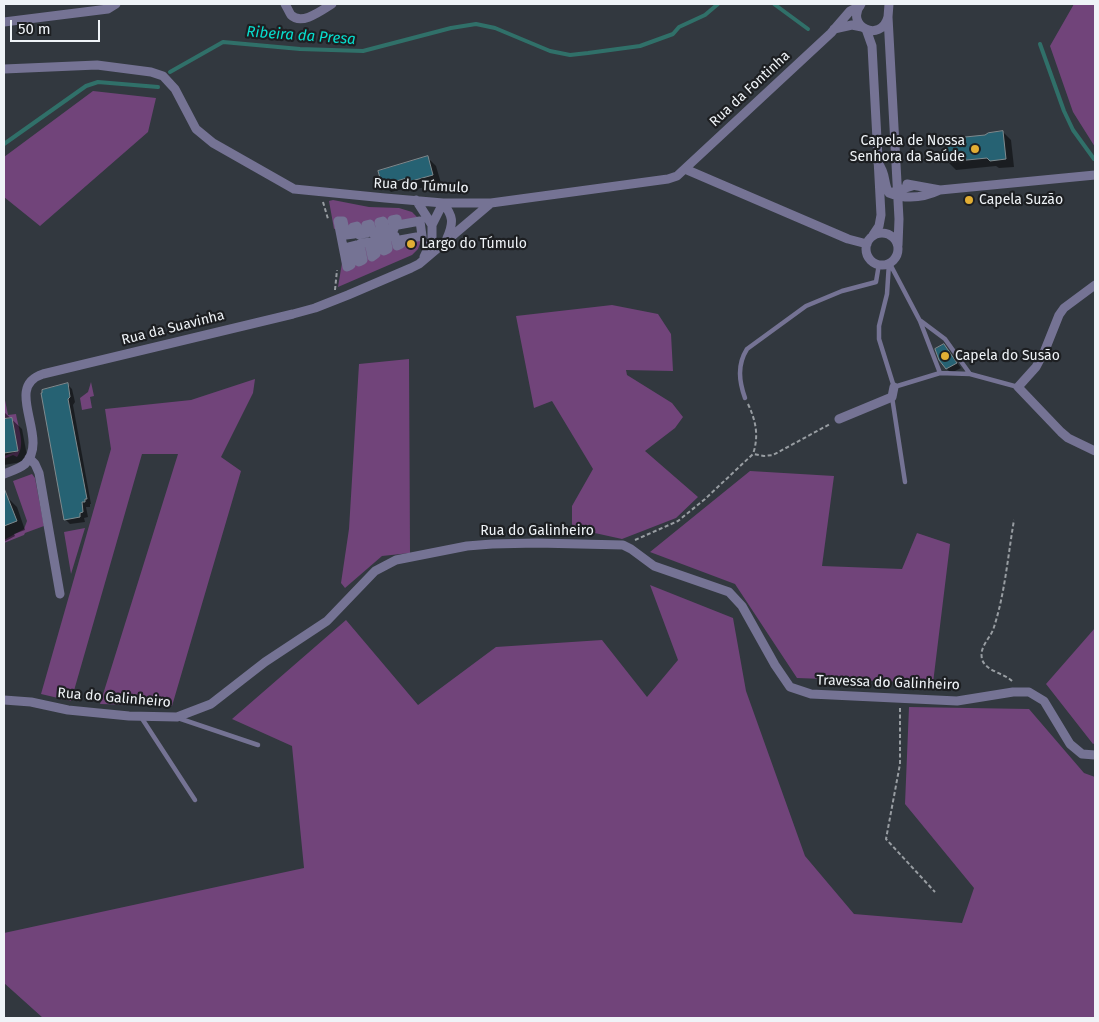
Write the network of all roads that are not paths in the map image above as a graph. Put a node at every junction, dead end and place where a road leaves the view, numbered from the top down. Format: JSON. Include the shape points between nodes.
{"nodes":[{"id":1,"x":116,"y":4,"type":"edge"},
{"id":2,"x":286,"y":4,"type":"edge"},
{"id":3,"x":332,"y":4,"type":"edge"},
{"id":4,"x":861,"y":5,"type":"edge"},
{"id":5,"x":887,"y":9,"type":"edge"},
{"id":6,"x":4,"y":22,"type":"edge"},
{"id":7,"x":864,"y":28,"type":"junction"},
{"id":8,"x":834,"y":29,"type":"junction"},
{"id":9,"x":4,"y":70,"type":"edge"},
{"id":10,"x":878,"y":163,"type":"junction"},
{"id":11,"x":685,"y":169,"type":"junction"},
{"id":12,"x":1095,"y":175,"type":"edge"},
{"id":13,"x":897,"y":176,"type":"junction"},
{"id":14,"x":912,"y":186,"type":"junction"},
{"id":15,"x":940,"y":190,"type":"junction"},
{"id":16,"x":895,"y":193,"type":"junction"},
{"id":17,"x":916,"y":198,"type":"junction"},
{"id":18,"x":416,"y":200,"type":"junction"},
{"id":19,"x":443,"y":203,"type":"junction"},
{"id":20,"x":491,"y":203,"type":"junction"},
{"id":21,"x":899,"y":212,"type":"junction"},
{"id":22,"x":432,"y":224,"type":"junction"},
{"id":23,"x":879,"y":226,"type":"junction"},
{"id":24,"x":873,"y":235,"type":"junction"},
{"id":25,"x":422,"y":236,"type":"joint"},
{"id":26,"x":446,"y":241,"type":"junction"},
{"id":27,"x":867,"y":244,"type":"junction"},
{"id":28,"x":898,"y":245,"type":"junction"},
{"id":29,"x":423,"y":259,"type":"junction"},
{"id":30,"x":889,"y":263,"type":"junction"},
{"id":31,"x":879,"y":264,"type":"junction"},
{"id":32,"x":1095,"y":285,"type":"edge"},
{"id":33,"x":920,"y":320,"type":"junction"},
{"id":34,"x":940,"y":373,"type":"junction"},
{"id":35,"x":970,"y":374,"type":"junction"},
{"id":36,"x":894,"y":387,"type":"junction"},
{"id":37,"x":1018,"y":387,"type":"junction"},
{"id":38,"x":892,"y":397,"type":"junction"},
{"id":39,"x":745,"y":398,"type":"road end"},
{"id":40,"x":839,"y":419,"type":"road end"},
{"id":41,"x":1095,"y":450,"type":"edge"},
{"id":42,"x":29,"y":458,"type":"junction"},
{"id":43,"x":4,"y":474,"type":"edge"},
{"id":44,"x":905,"y":482,"type":"dead end"},
{"id":45,"x":623,"y":545,"type":"joint"},
{"id":46,"x":60,"y":594,"type":"dead end"},
{"id":47,"x":4,"y":700,"type":"edge"},
{"id":48,"x":140,"y":716,"type":"junction"},
{"id":49,"x":177,"y":717,"type":"junction"},
{"id":50,"x":258,"y":744,"type":"dead end"},
{"id":51,"x":1095,"y":754,"type":"edge"},
{"id":52,"x":195,"y":800,"type":"dead end"}],
"edges":[{"from":1,"to":6,"type":"street","via":[[108,9]]},
{"from":2,"to":3,"type":"street","via":[[292,15],[305,19]]},
{"from":4,"to":7,"type":"street","via":[[856,16]]},
{"from":4,"to":8,"type":"street","name":"Rua da Fontinha","via":[[850,11]]},
{"from":5,"to":7,"type":"street","via":[[886,22],[879,29]]},
{"from":5,"to":13,"type":"street"},
{"from":7,"to":8,"type":"street","via":[[852,25]]},
{"from":7,"to":10,"type":"street","via":[[872,46]]},
{"from":8,"to":11,"type":"street","name":"Rua da Fontinha"},
{"from":9,"to":18,"type":"street","name":"Rua do Túmulo","via":[[98,65],[151,72],[163,76],[175,90],[196,130],[214,144],[294,189]]},
{"from":10,"to":16,"type":"street","via":[[885,172],[886,188]]},
{"from":10,"to":23,"type":"street"},
{"from":11,"to":20,"type":"street","name":"Rua do Túmulo","via":[[668,179]]},
{"from":11,"to":27,"type":"street"},
{"from":12,"to":15,"type":"street"},
{"from":13,"to":14,"type":"street"},
{"from":13,"to":16,"type":"street"},
{"from":14,"to":15,"type":"street"},
{"from":14,"to":16,"type":"street"},
{"from":15,"to":17,"type":"street"},
{"from":16,"to":17,"type":"street"},
{"from":16,"to":21,"type":"street"},
{"from":16,"to":23,"type":"street","via":[[886,200],[886,214]]},
{"from":17,"to":21,"type":"street"},
{"from":18,"to":19,"type":"street","name":"Rua do Túmulo"},
{"from":18,"to":22,"type":"street"},
{"from":19,"to":20,"type":"street","name":"Rua do Túmulo"},
{"from":19,"to":22,"type":"street"},
{"from":19,"to":26,"type":"street","via":[[452,216]]},
{"from":20,"to":26,"type":"street","name":"Rua da Suavinha"},
{"from":21,"to":28,"type":"street"},
{"from":22,"to":29,"type":"street","via":[[432,240]]},
{"from":23,"to":24,"type":"street"},
{"from":24,"to":27,"type":"street"},
{"from":24,"to":28,"type":"street","via":[[888,234]]},
{"from":25,"to":25,"type":"street","via":[[400,240],[401,244],[397,246],[395,236],[386,237],[388,248],[384,251],[382,239],[374,241],[376,254],[372,257],[369,242],[360,244],[363,260],[359,262],[356,245],[348,247],[351,265],[347,268],[338,221],[344,222],[346,235],[354,234],[353,227],[357,226],[358,234],[367,233],[366,224],[370,224],[372,233],[380,231],[379,222],[383,221],[385,231],[394,229],[392,220],[396,219],[398,225],[420,221]]},
{"from":26,"to":29,"type":"street","name":"Rua da Suavinha"},
{"from":27,"to":31,"type":"street","via":[[867,255]]},
{"from":28,"to":30,"type":"street","via":[[896,256]]},
{"from":29,"to":42,"type":"street","name":"Rua da Suavinha","via":[[411,268],[315,308],[36,376],[28,382],[25,393],[33,442]]},
{"from":30,"to":31,"type":"street"},
{"from":30,"to":33,"type":"lane"},
{"from":30,"to":36,"type":"lane","via":[[879,339]]},
{"from":31,"to":39,"type":"lane","via":[[876,282],[842,291],[806,306],[747,349],[740,366],[740,383]]},
{"from":32,"to":37,"type":"street","via":[[1064,308],[1036,367]]},
{"from":33,"to":34,"type":"lane"},
{"from":33,"to":35,"type":"lane","via":[[945,339]]},
{"from":34,"to":35,"type":"lane"},
{"from":34,"to":36,"type":"lane"},
{"from":35,"to":37,"type":"lane"},
{"from":36,"to":38,"type":"street"},
{"from":37,"to":41,"type":"street","via":[[1068,438]]},
{"from":38,"to":40,"type":"street"},
{"from":38,"to":44,"type":"lane"},
{"from":42,"to":43,"type":"street"},
{"from":42,"to":46,"type":"street","via":[[40,473]]},
{"from":45,"to":49,"type":"street","name":"Rua do Galinheiro","via":[[492,544],[396,560],[375,571],[327,621],[265,662],[211,704]]},
{"from":45,"to":51,"type":"street","name":"Travessa do Galinheiro","via":[[654,566],[729,592],[742,606],[790,687],[811,694],[957,700],[1029,692],[1044,701],[1070,744],[1082,754]]},
{"from":47,"to":48,"type":"street","name":"Rua do Galinheiro"},
{"from":48,"to":49,"type":"street","name":"Rua do Galinheiro"},
{"from":48,"to":52,"type":"lane"},
{"from":49,"to":50,"type":"lane"}]}
